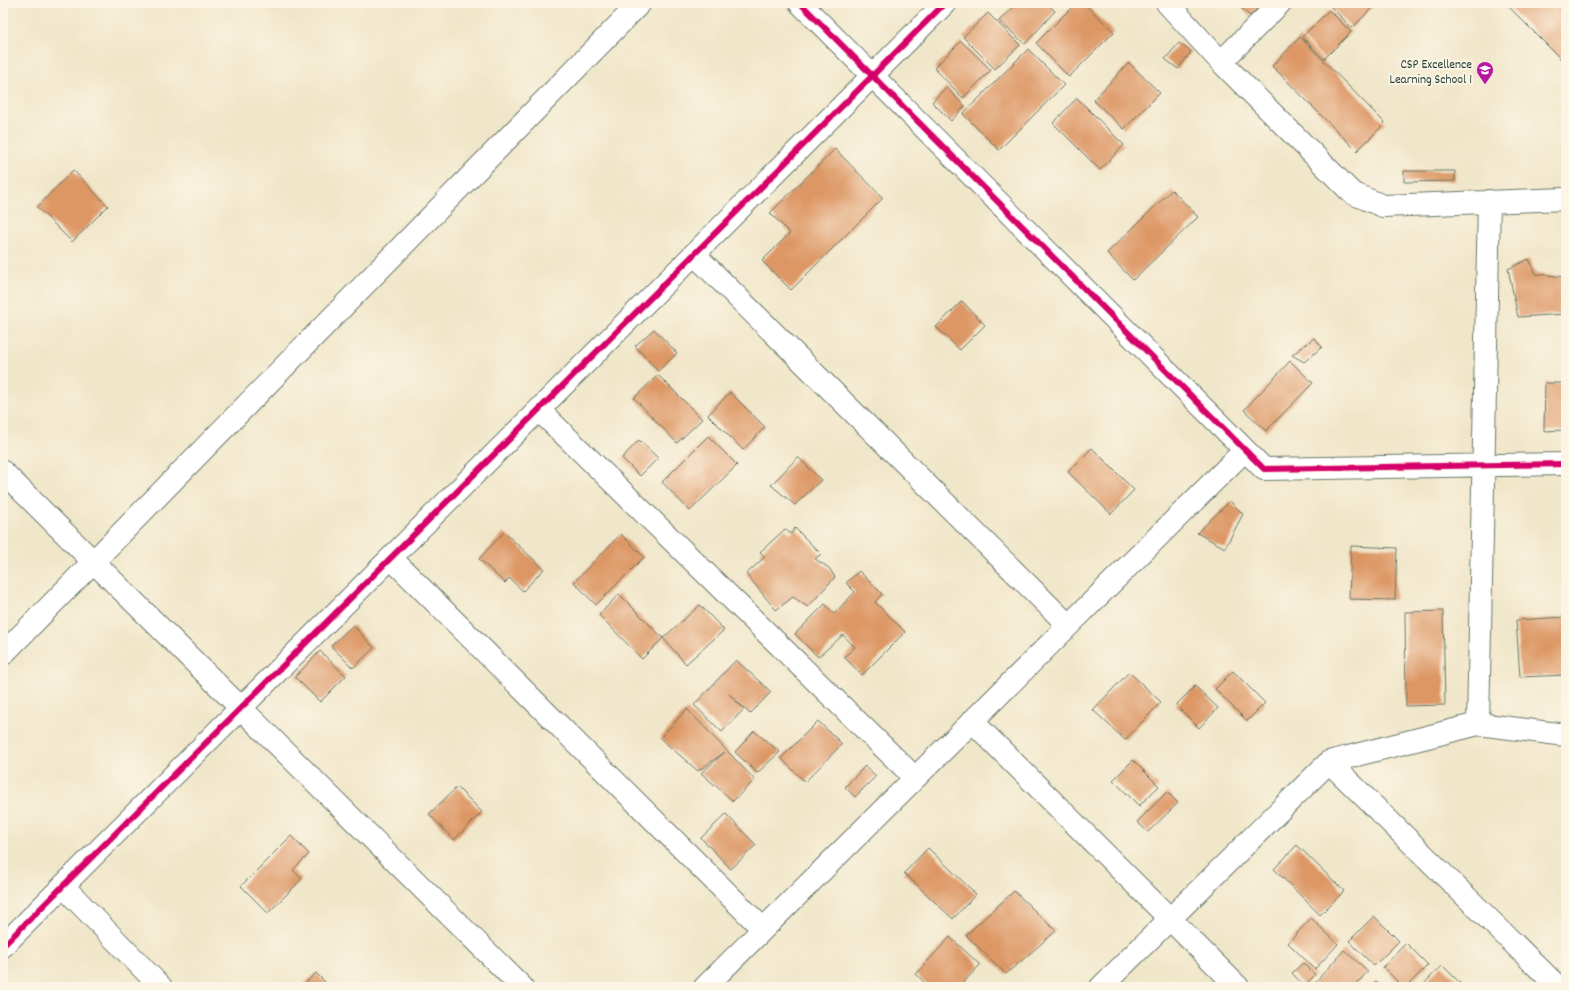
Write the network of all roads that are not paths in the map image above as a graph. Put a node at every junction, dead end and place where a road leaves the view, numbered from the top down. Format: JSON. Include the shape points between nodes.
{"nodes":[{"id":1,"x":640,"y":3,"type":"edge"},
{"id":2,"x":800,"y":3,"type":"edge"},
{"id":3,"x":945,"y":3,"type":"edge"},
{"id":4,"x":1167,"y":3,"type":"edge"},
{"id":5,"x":1280,"y":3,"type":"edge"},
{"id":6,"x":1221,"y":62,"type":"junction"},
{"id":7,"x":872,"y":76,"type":"junction"},
{"id":8,"x":1566,"y":199,"type":"edge"},
{"id":9,"x":1490,"y":201,"type":"junction"},
{"id":10,"x":694,"y":254,"type":"junction"},
{"id":11,"x":539,"y":410,"type":"junction"},
{"id":12,"x":1245,"y":450,"type":"junction"},
{"id":13,"x":1566,"y":464,"type":"edge"},
{"id":14,"x":1485,"y":466,"type":"junction"},
{"id":15,"x":3,"y":472,"type":"edge"},
{"id":16,"x":391,"y":558,"type":"junction"},
{"id":17,"x":94,"y":561,"type":"junction"},
{"id":18,"x":1068,"y":625,"type":"junction"},
{"id":19,"x":3,"y":654,"type":"edge"},
{"id":20,"x":241,"y":708,"type":"junction"},
{"id":21,"x":972,"y":721,"type":"junction"},
{"id":22,"x":1478,"y":724,"type":"junction"},
{"id":23,"x":1566,"y":735,"type":"edge"},
{"id":24,"x":1329,"y":762,"type":"junction"},
{"id":25,"x":915,"y":778,"type":"junction"},
{"id":26,"x":63,"y":886,"type":"junction"},
{"id":27,"x":1170,"y":919,"type":"junction"},
{"id":28,"x":763,"y":929,"type":"junction"},
{"id":29,"x":3,"y":946,"type":"edge"},
{"id":30,"x":1566,"y":984,"type":"edge"},
{"id":31,"x":161,"y":987,"type":"edge"},
{"id":32,"x":522,"y":987,"type":"edge"},
{"id":33,"x":705,"y":987,"type":"edge"},
{"id":34,"x":1101,"y":987,"type":"edge"},
{"id":35,"x":1238,"y":987,"type":"edge"},
{"id":36,"x":1558,"y":987,"type":"edge"},
{"id":37,"x":1563,"y":987,"type":"edge"}],
"edges":[{"from":1,"to":17,"type":"street"},
{"from":2,"to":7,"type":"street"},
{"from":3,"to":7,"type":"street"},
{"from":4,"to":6,"type":"street"},
{"from":5,"to":6,"type":"street"},
{"from":6,"to":9,"type":"street","via":[[1352,194],[1383,206]]},
{"from":7,"to":10,"type":"street"},
{"from":7,"to":12,"type":"street"},
{"from":8,"to":9,"type":"street"},
{"from":9,"to":14,"type":"street"},
{"from":10,"to":11,"type":"street"},
{"from":10,"to":18,"type":"street"},
{"from":11,"to":16,"type":"street"},
{"from":11,"to":25,"type":"street"},
{"from":12,"to":14,"type":"street","via":[[1264,469]]},
{"from":12,"to":18,"type":"street"},
{"from":13,"to":14,"type":"street"},
{"from":14,"to":22,"type":"street"},
{"from":15,"to":17,"type":"street"},
{"from":16,"to":20,"type":"street"},
{"from":16,"to":28,"type":"street"},
{"from":17,"to":19,"type":"street"},
{"from":17,"to":20,"type":"street"},
{"from":18,"to":21,"type":"street"},
{"from":20,"to":26,"type":"street"},
{"from":20,"to":32,"type":"street"},
{"from":21,"to":25,"type":"street"},
{"from":21,"to":27,"type":"street"},
{"from":22,"to":23,"type":"street"},
{"from":22,"to":24,"type":"street"},
{"from":24,"to":27,"type":"street"},
{"from":24,"to":36,"type":"street"},
{"from":25,"to":28,"type":"street"},
{"from":26,"to":29,"type":"street"},
{"from":26,"to":31,"type":"street"},
{"from":27,"to":34,"type":"street"},
{"from":27,"to":35,"type":"street"},
{"from":28,"to":33,"type":"street"},
{"from":30,"to":37,"type":"street"}]}
